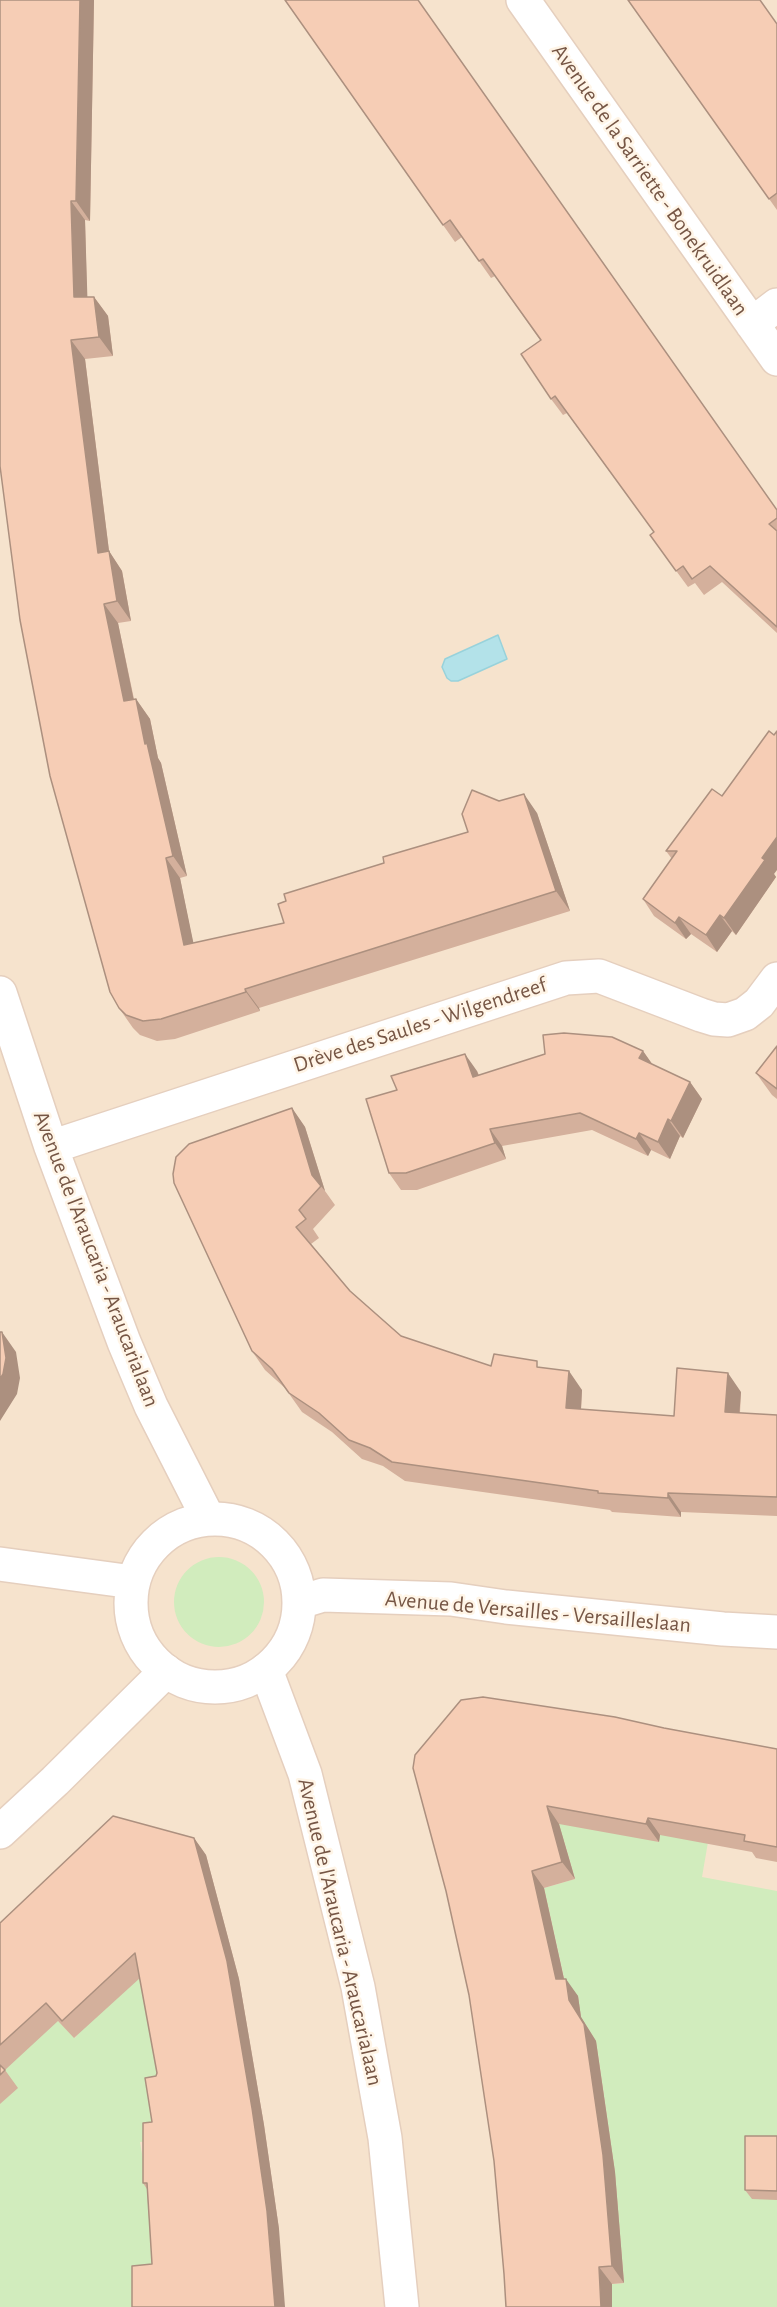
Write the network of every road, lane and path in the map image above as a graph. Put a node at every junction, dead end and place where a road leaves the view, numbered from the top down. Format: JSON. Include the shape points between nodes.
{"nodes":[{"id":1,"x":523,"y":0,"type":"edge"},
{"id":2,"x":764,"y":314,"type":"edge"},
{"id":3,"x":777,"y":359,"type":"edge"},
{"id":4,"x":777,"y":979,"type":"edge"},
{"id":5,"x":0,"y":993,"type":"edge"},
{"id":6,"x":51,"y":1147,"type":"junction"},
{"id":7,"x":208,"y":1518,"type":"junction"},
{"id":8,"x":0,"y":1564,"type":"edge"},
{"id":9,"x":133,"y":1582,"type":"junction"},
{"id":10,"x":300,"y":1602,"type":"junction"},
{"id":11,"x":777,"y":1632,"type":"edge"},
{"id":12,"x":266,"y":1670,"type":"junction"},
{"id":13,"x":166,"y":1671,"type":"junction"},
{"id":14,"x":0,"y":1832,"type":"edge"},
{"id":15,"x":402,"y":2307,"type":"edge"}],
"edges":[{"from":1,"to":2,"type":"street","name":"Avenue de la Sarriette - Bonekruidlaan"},
{"from":2,"to":3,"type":"street","name":"Avenue de la Sarriette - Bonekruidlaan"},
{"from":4,"to":6,"type":"street","name":"Drève des Saules - Wilgendreef","via":[[759,1003],[728,1020],[701,1015],[599,976],[566,978]]},
{"from":5,"to":6,"type":"street","name":"Avenue de l'Araucaria - Araucarialaan"},
{"from":6,"to":7,"type":"street","name":"Avenue de l'Araucaria - Araucarialaan","via":[[151,1407]]},
{"from":7,"to":9,"type":"street","via":[[168,1532],[141,1562]]},
{"from":7,"to":10,"type":"street","via":[[247,1524],[265,1534],[290,1563]]},
{"from":8,"to":9,"type":"street"},
{"from":9,"to":13,"type":"street","via":[[130,1602],[140,1641]]},
{"from":10,"to":11,"type":"street","name":"Avenue de Versailles - Versailleslaan","via":[[323,1595],[451,1599]]},
{"from":10,"to":12,"type":"street","via":[[291,1640]]},
{"from":12,"to":13,"type":"street","via":[[227,1686],[185,1682]]},
{"from":12,"to":15,"type":"street","name":"Avenue de l'Araucaria - Araucarialaan","via":[[304,1774],[358,1987],[385,2138]]},
{"from":13,"to":14,"type":"street"}]}
